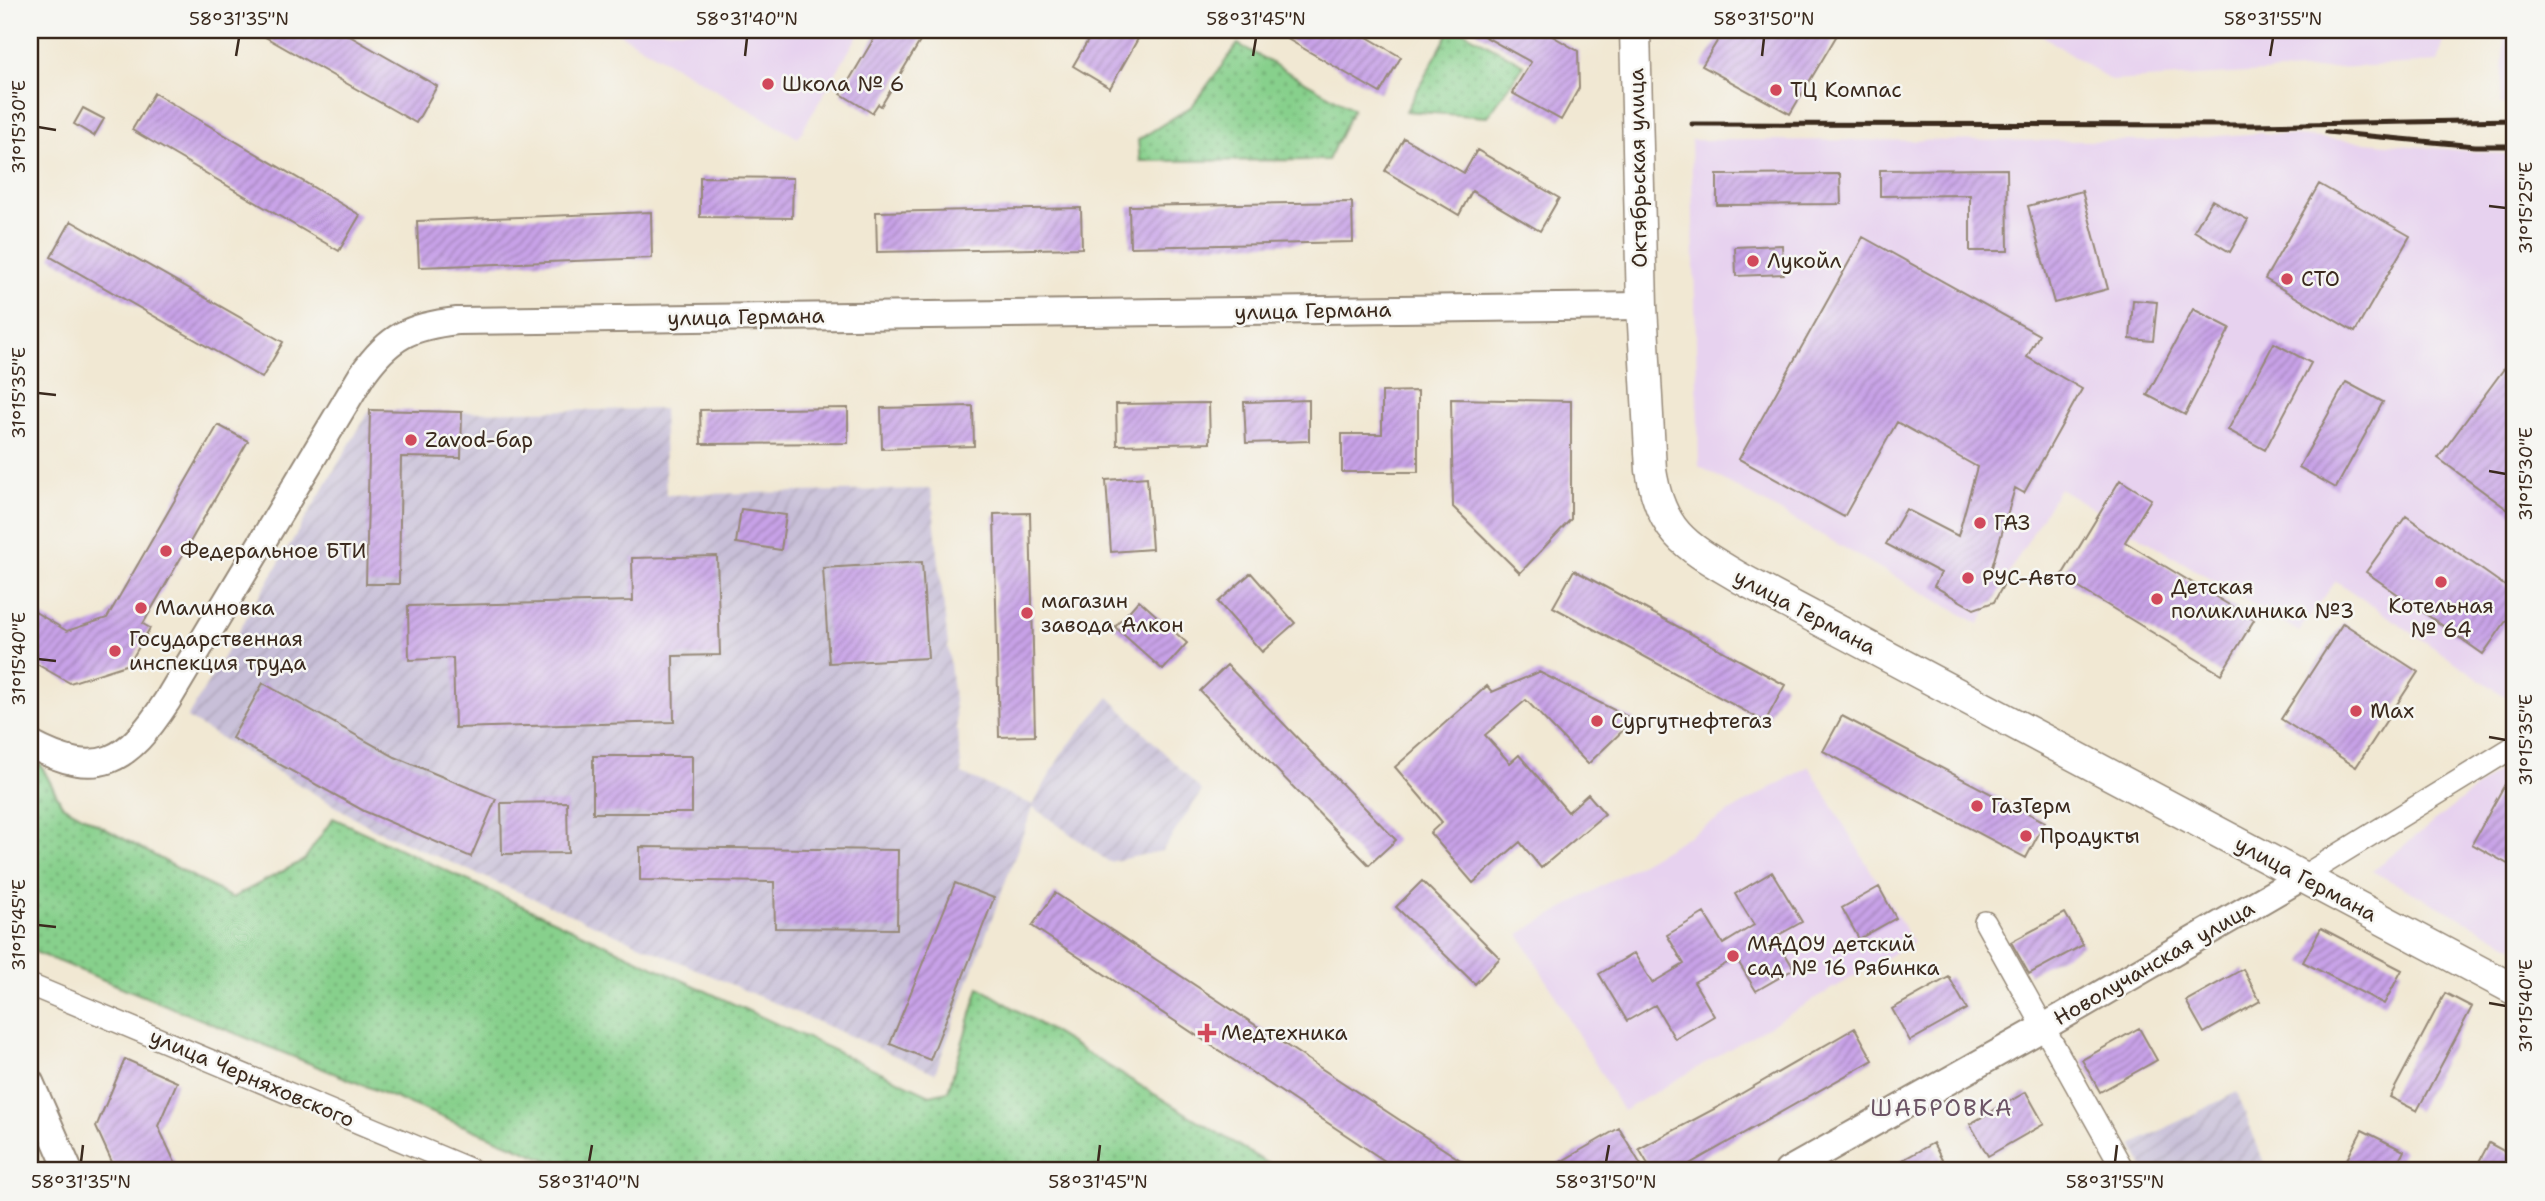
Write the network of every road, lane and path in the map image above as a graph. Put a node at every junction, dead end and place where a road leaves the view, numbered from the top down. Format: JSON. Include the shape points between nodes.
{"nodes":[{"id":1,"x":1635,"y":30,"type":"edge"},
{"id":2,"x":1642,"y":306,"type":"junction"},
{"id":3,"x":30,"y":744,"type":"edge"},
{"id":4,"x":2515,"y":746,"type":"edge"},
{"id":5,"x":2302,"y":877,"type":"junction"},
{"id":6,"x":1985,"y":922,"type":"dead end"},
{"id":7,"x":30,"y":985,"type":"edge"},
{"id":8,"x":2515,"y":990,"type":"edge"},
{"id":9,"x":2045,"y":1027,"type":"junction"},
{"id":10,"x":30,"y":1083,"type":"edge"},
{"id":11,"x":69,"y":1171,"type":"edge"},
{"id":12,"x":474,"y":1171,"type":"edge"},
{"id":13,"x":1788,"y":1171,"type":"edge"},
{"id":14,"x":2124,"y":1171,"type":"edge"}],
"edges":[{"from":1,"to":2,"type":"main road","name":"Октябрьская улица"},
{"from":2,"to":3,"type":"street","name":"улица Германа","via":[[457,321],[418,327],[382,348],[362,375],[167,701],[142,735],[113,759],[91,764]]},
{"from":2,"to":5,"type":"main road","name":"улица Германа","via":[[1653,483],[1665,517],[1684,543],[1742,579]]},
{"from":4,"to":5,"type":"street","name":"Новолучанская улица"},
{"from":5,"to":8,"type":"main road","name":"улица Германа"},
{"from":5,"to":9,"type":"street","name":"Новолучанская улица"},
{"from":6,"to":9,"type":"street"},
{"from":7,"to":12,"type":"street","name":"улица Черняховского"},
{"from":9,"to":13,"type":"street","name":"Новолучанская улица"},
{"from":9,"to":14,"type":"street"},
{"from":10,"to":11,"type":"street"}]}
